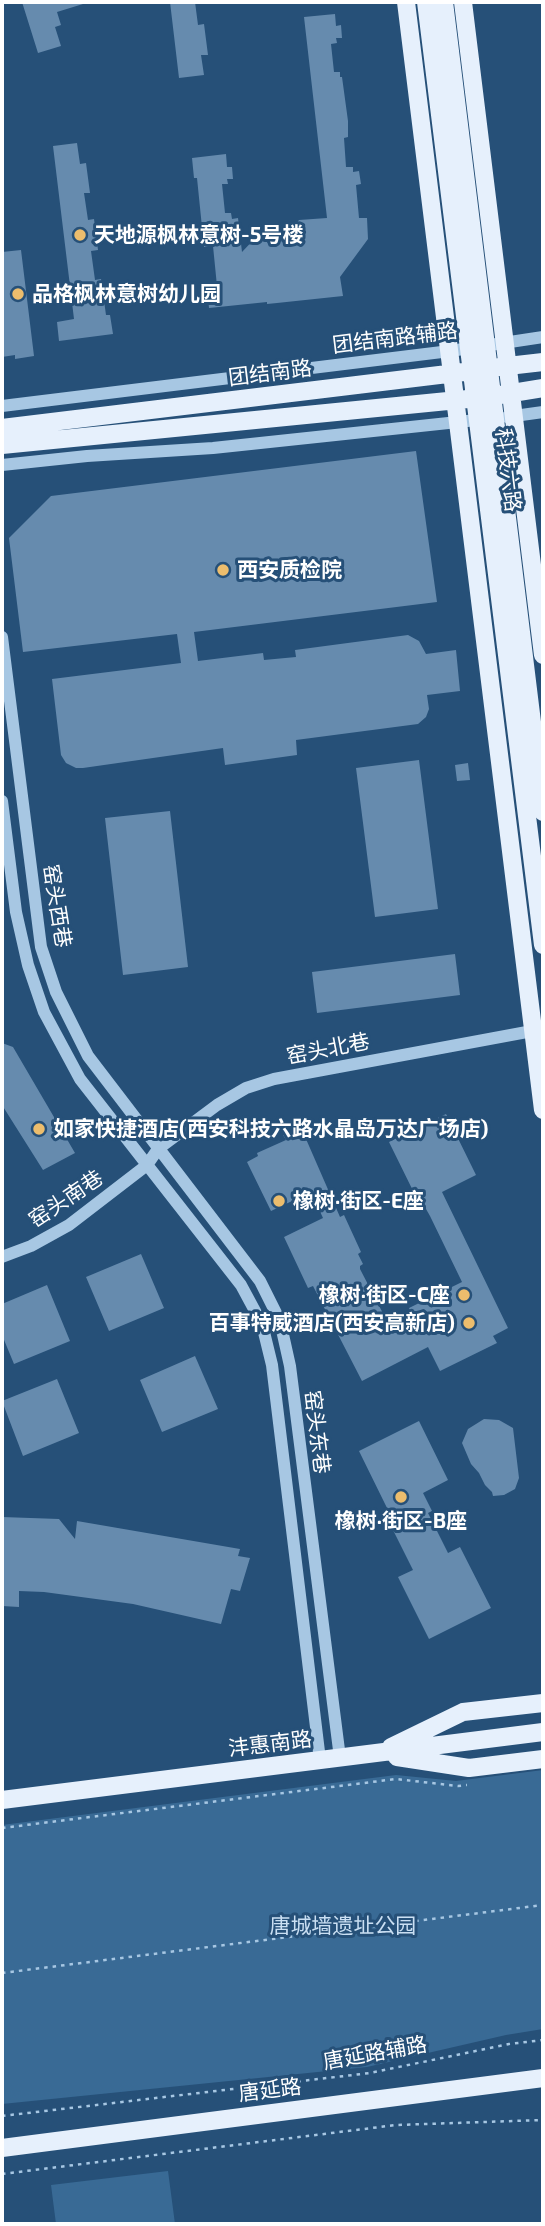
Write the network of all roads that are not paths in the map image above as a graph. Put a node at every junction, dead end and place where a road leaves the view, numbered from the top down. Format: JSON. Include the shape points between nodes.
{"nodes":[{"id":1,"x":406,"y":2,"type":"edge"},
{"id":2,"x":426,"y":2,"type":"edge"},
{"id":3,"x":444,"y":2,"type":"edge"},
{"id":4,"x":463,"y":2,"type":"edge"},
{"id":5,"x":543,"y":337,"type":"edge"},
{"id":6,"x":496,"y":343,"type":"junction"},
{"id":7,"x":468,"y":348,"type":"junction"},
{"id":8,"x":450,"y":351,"type":"junction"},
{"id":9,"x":543,"y":362,"type":"edge"},
{"id":10,"x":499,"y":367,"type":"junction"},
{"id":11,"x":462,"y":373,"type":"junction"},
{"id":12,"x":543,"y":388,"type":"edge"},
{"id":13,"x":502,"y":394,"type":"junction"},
{"id":14,"x":466,"y":399,"type":"junction"},
{"id":15,"x":2,"y":406,"type":"edge"},
{"id":16,"x":543,"y":412,"type":"edge"},
{"id":17,"x":496,"y":418,"type":"junction"},
{"id":18,"x":460,"y":421,"type":"junction"},
{"id":19,"x":2,"y":428,"type":"edge"},
{"id":20,"x":2,"y":445,"type":"edge"},
{"id":21,"x":2,"y":465,"type":"edge"},
{"id":22,"x":2,"y":637,"type":"edge"},
{"id":23,"x":543,"y":655,"type":"edge"},
{"id":24,"x":2,"y":801,"type":"edge"},
{"id":25,"x":543,"y":812,"type":"edge"},
{"id":26,"x":541,"y":905,"type":"edge"},
{"id":27,"x":543,"y":945,"type":"edge"},
{"id":28,"x":538,"y":1030,"type":"edge"},
{"id":29,"x":543,"y":1110,"type":"edge"},
{"id":30,"x":158,"y":1149,"type":"junction"},
{"id":31,"x":147,"y":1165,"type":"junction"},
{"id":32,"x":2,"y":1257,"type":"edge"},
{"id":33,"x":543,"y":1703,"type":"edge"},
{"id":34,"x":543,"y":1732,"type":"edge"},
{"id":35,"x":376,"y":1754,"type":"junction"},
{"id":36,"x":340,"y":1758,"type":"junction"},
{"id":37,"x":543,"y":1759,"type":"edge"},
{"id":38,"x":320,"y":1760,"type":"junction"},
{"id":39,"x":2,"y":1800,"type":"edge"},
{"id":40,"x":543,"y":2078,"type":"edge"},
{"id":41,"x":2,"y":2148,"type":"edge"}],
"edges":[{"from":1,"to":8,"type":"main road"},
{"from":2,"to":7,"type":"main road","name":"科技六路"},
{"from":3,"to":6,"type":"main road"},
{"from":4,"to":6,"type":"main road"},
{"from":5,"to":6,"type":"street","name":"团结南路辅路"},
{"from":6,"to":7,"type":"street","name":"团结南路辅路"},
{"from":6,"to":10,"type":"main road"},
{"from":7,"to":8,"type":"street","name":"团结南路辅路"},
{"from":7,"to":11,"type":"main road","name":"科技六路"},
{"from":8,"to":11,"type":"main road"},
{"from":8,"to":15,"type":"street","name":"团结南路辅路"},
{"from":9,"to":10,"type":"main road","name":"团结南路"},
{"from":10,"to":11,"type":"main road","name":"团结南路"},
{"from":10,"to":13,"type":"main road"},
{"from":11,"to":14,"type":"main road","name":"科技六路"},
{"from":11,"to":19,"type":"main road","name":"团结南路"},
{"from":12,"to":13,"type":"main road"},
{"from":13,"to":14,"type":"main road"},
{"from":13,"to":17,"type":"main road"},
{"from":14,"to":17,"type":"main road","name":"科技六路"},
{"from":14,"to":18,"type":"main road"},
{"from":14,"to":20,"type":"main road"},
{"from":16,"to":17,"type":"street"},
{"from":17,"to":18,"type":"street"},
{"from":17,"to":23,"type":"main road"},
{"from":17,"to":25,"type":"main road","name":"科技六路"},
{"from":17,"to":26,"type":"main road","name":"科技六路"},
{"from":18,"to":21,"type":"street"},
{"from":18,"to":28,"type":"main road"},
{"from":22,"to":30,"type":"street","name":"窑头西巷","via":[[41,947],[56,992],[88,1056]]},
{"from":24,"to":31,"type":"street","name":"窑头西巷","via":[[16,912],[44,1012],[80,1079]]},
{"from":26,"to":27,"type":"main road","name":"科技六路"},
{"from":28,"to":29,"type":"main road"},
{"from":28,"to":30,"type":"street","name":"窑头北巷","via":[[274,1079],[217,1105]]},
{"from":30,"to":31,"type":"street","name":"窑头北巷"},
{"from":30,"to":36,"type":"street","name":"窑头东巷","via":[[260,1280],[280,1321],[290,1366]]},
{"from":31,"to":32,"type":"street","name":"窑头南巷","via":[[69,1225]]},
{"from":31,"to":38,"type":"street","name":"窑头东巷","via":[[240,1285],[262,1324],[272,1365]]},
{"from":33,"to":35,"type":"main road","via":[[463,1712]]},
{"from":34,"to":35,"type":"main road","name":"沣惠南路"},
{"from":35,"to":36,"type":"main road","name":"沣惠南路"},
{"from":35,"to":37,"type":"main road","via":[[469,1768]]},
{"from":36,"to":38,"type":"main road","name":"沣惠南路"},
{"from":38,"to":39,"type":"main road","name":"沣惠南路"},
{"from":40,"to":41,"type":"main road","name":"唐延路"}]}
